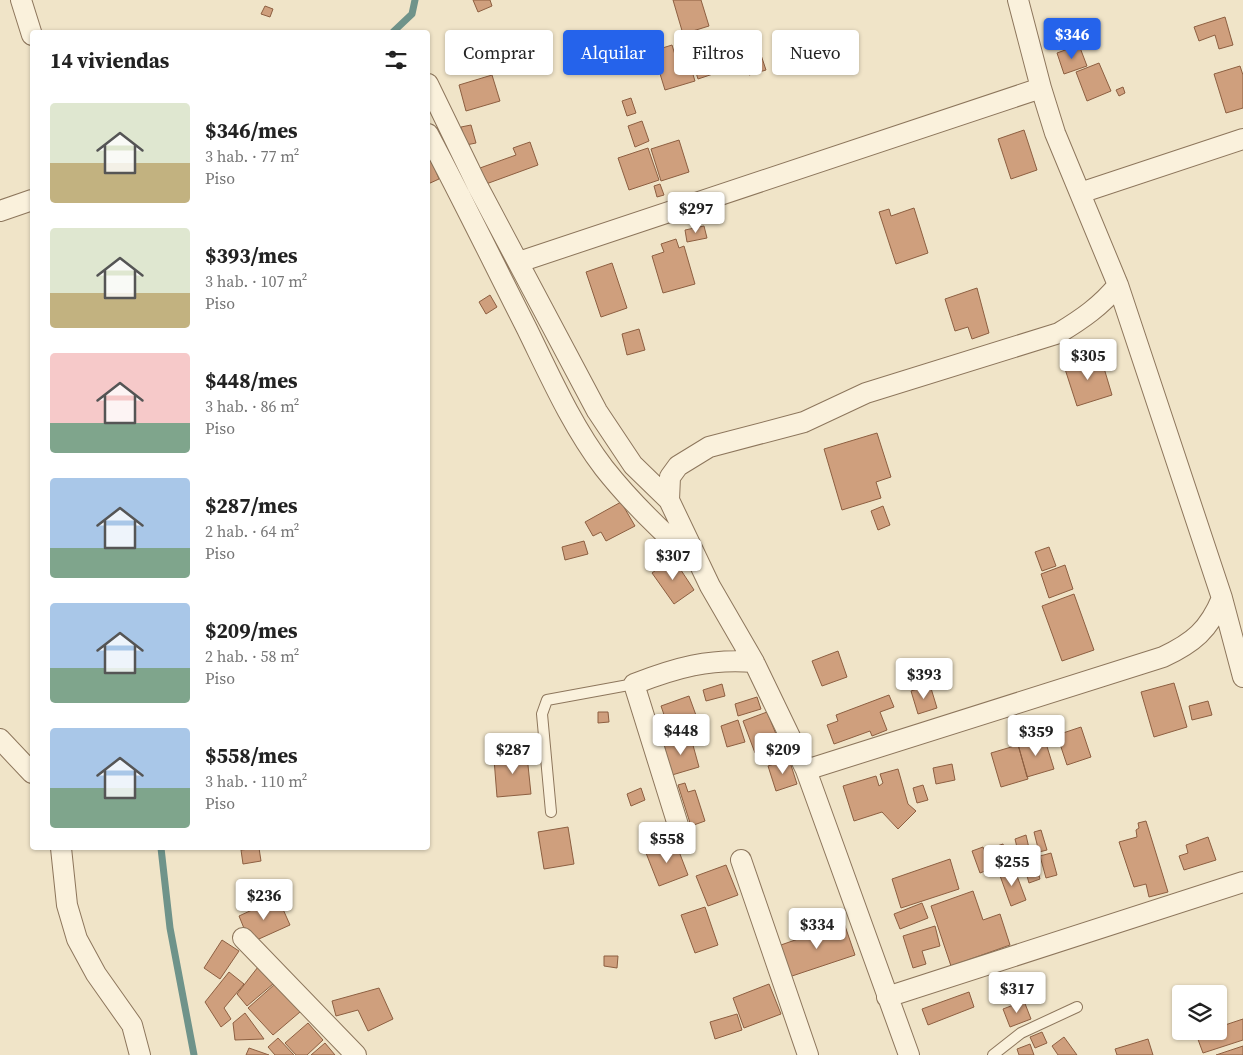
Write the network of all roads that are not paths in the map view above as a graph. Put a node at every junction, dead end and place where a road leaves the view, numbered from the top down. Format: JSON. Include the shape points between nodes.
{"nodes":[{"id":1,"x":21,"y":0,"type":"edge"},
{"id":2,"x":1018,"y":0,"type":"edge"},
{"id":3,"x":30,"y":30,"type":"edge"},
{"id":4,"x":430,"y":88,"type":"edge"},
{"id":5,"x":1040,"y":88,"type":"junction"},
{"id":6,"x":430,"y":138,"type":"edge"},
{"id":7,"x":1243,"y":139,"type":"edge"},
{"id":8,"x":1080,"y":193,"type":"junction"},
{"id":9,"x":30,"y":201,"type":"edge"},
{"id":10,"x":0,"y":212,"type":"edge"},
{"id":11,"x":519,"y":262,"type":"junction"},
{"id":12,"x":1118,"y":285,"type":"junction"},
{"id":13,"x":669,"y":500,"type":"junction"},
{"id":14,"x":701,"y":566,"type":"junction"},
{"id":15,"x":1222,"y":598,"type":"junction"},
{"id":16,"x":754,"y":662,"type":"junction"},
{"id":17,"x":1243,"y":677,"type":"edge"},
{"id":18,"x":634,"y":684,"type":"junction"},
{"id":19,"x":0,"y":739,"type":"edge"},
{"id":20,"x":30,"y":770,"type":"edge"},
{"id":21,"x":806,"y":770,"type":"junction"},
{"id":22,"x":550,"y":812,"type":"dead end"},
{"id":23,"x":678,"y":825,"type":"dead end"},
{"id":24,"x":61,"y":850,"type":"edge"},
{"id":25,"x":741,"y":860,"type":"dead end"},
{"id":26,"x":1243,"y":882,"type":"edge"},
{"id":27,"x":243,"y":938,"type":"dead end"},
{"id":28,"x":887,"y":997,"type":"junction"},
{"id":29,"x":1077,"y":1007,"type":"dead end"},
{"id":30,"x":140,"y":1055,"type":"edge"},
{"id":31,"x":356,"y":1055,"type":"edge"},
{"id":32,"x":808,"y":1055,"type":"edge"},
{"id":33,"x":909,"y":1055,"type":"edge"},
{"id":34,"x":993,"y":1055,"type":"edge"}],
"edges":[{"from":1,"to":3,"type":"street"},
{"from":2,"to":5,"type":"street"},
{"from":4,"to":11,"type":"street","via":[[476,185]]},
{"from":5,"to":8,"type":"street"},
{"from":5,"to":11,"type":"street"},
{"from":6,"to":14,"type":"street","via":[[585,441],[605,469],[652,521]]},
{"from":7,"to":8,"type":"street"},
{"from":8,"to":12,"type":"street"},
{"from":9,"to":10,"type":"street"},
{"from":11,"to":13,"type":"street","via":[[597,411],[633,466]]},
{"from":12,"to":13,"type":"street","via":[[1105,302],[1059,333],[866,393],[804,422],[709,447],[678,466],[670,477]]},
{"from":12,"to":15,"type":"street"},
{"from":13,"to":14,"type":"street"},
{"from":14,"to":16,"type":"street"},
{"from":15,"to":17,"type":"street"},
{"from":15,"to":21,"type":"street","via":[[1214,618],[1200,634],[1184,647],[1163,657]]},
{"from":16,"to":18,"type":"street","via":[[727,660],[687,665]]},
{"from":16,"to":21,"type":"street"},
{"from":18,"to":22,"type":"lane","via":[[547,700],[542,714]]},
{"from":18,"to":23,"type":"street"},
{"from":19,"to":20,"type":"street"},
{"from":21,"to":28,"type":"street"},
{"from":24,"to":30,"type":"street","via":[[67,905],[77,939],[96,974],[132,1025]]},
{"from":25,"to":32,"type":"street"},
{"from":26,"to":28,"type":"street"},
{"from":27,"to":31,"type":"street"},
{"from":28,"to":33,"type":"street"},
{"from":29,"to":34,"type":"lane","via":[[1021,1033]]}]}
